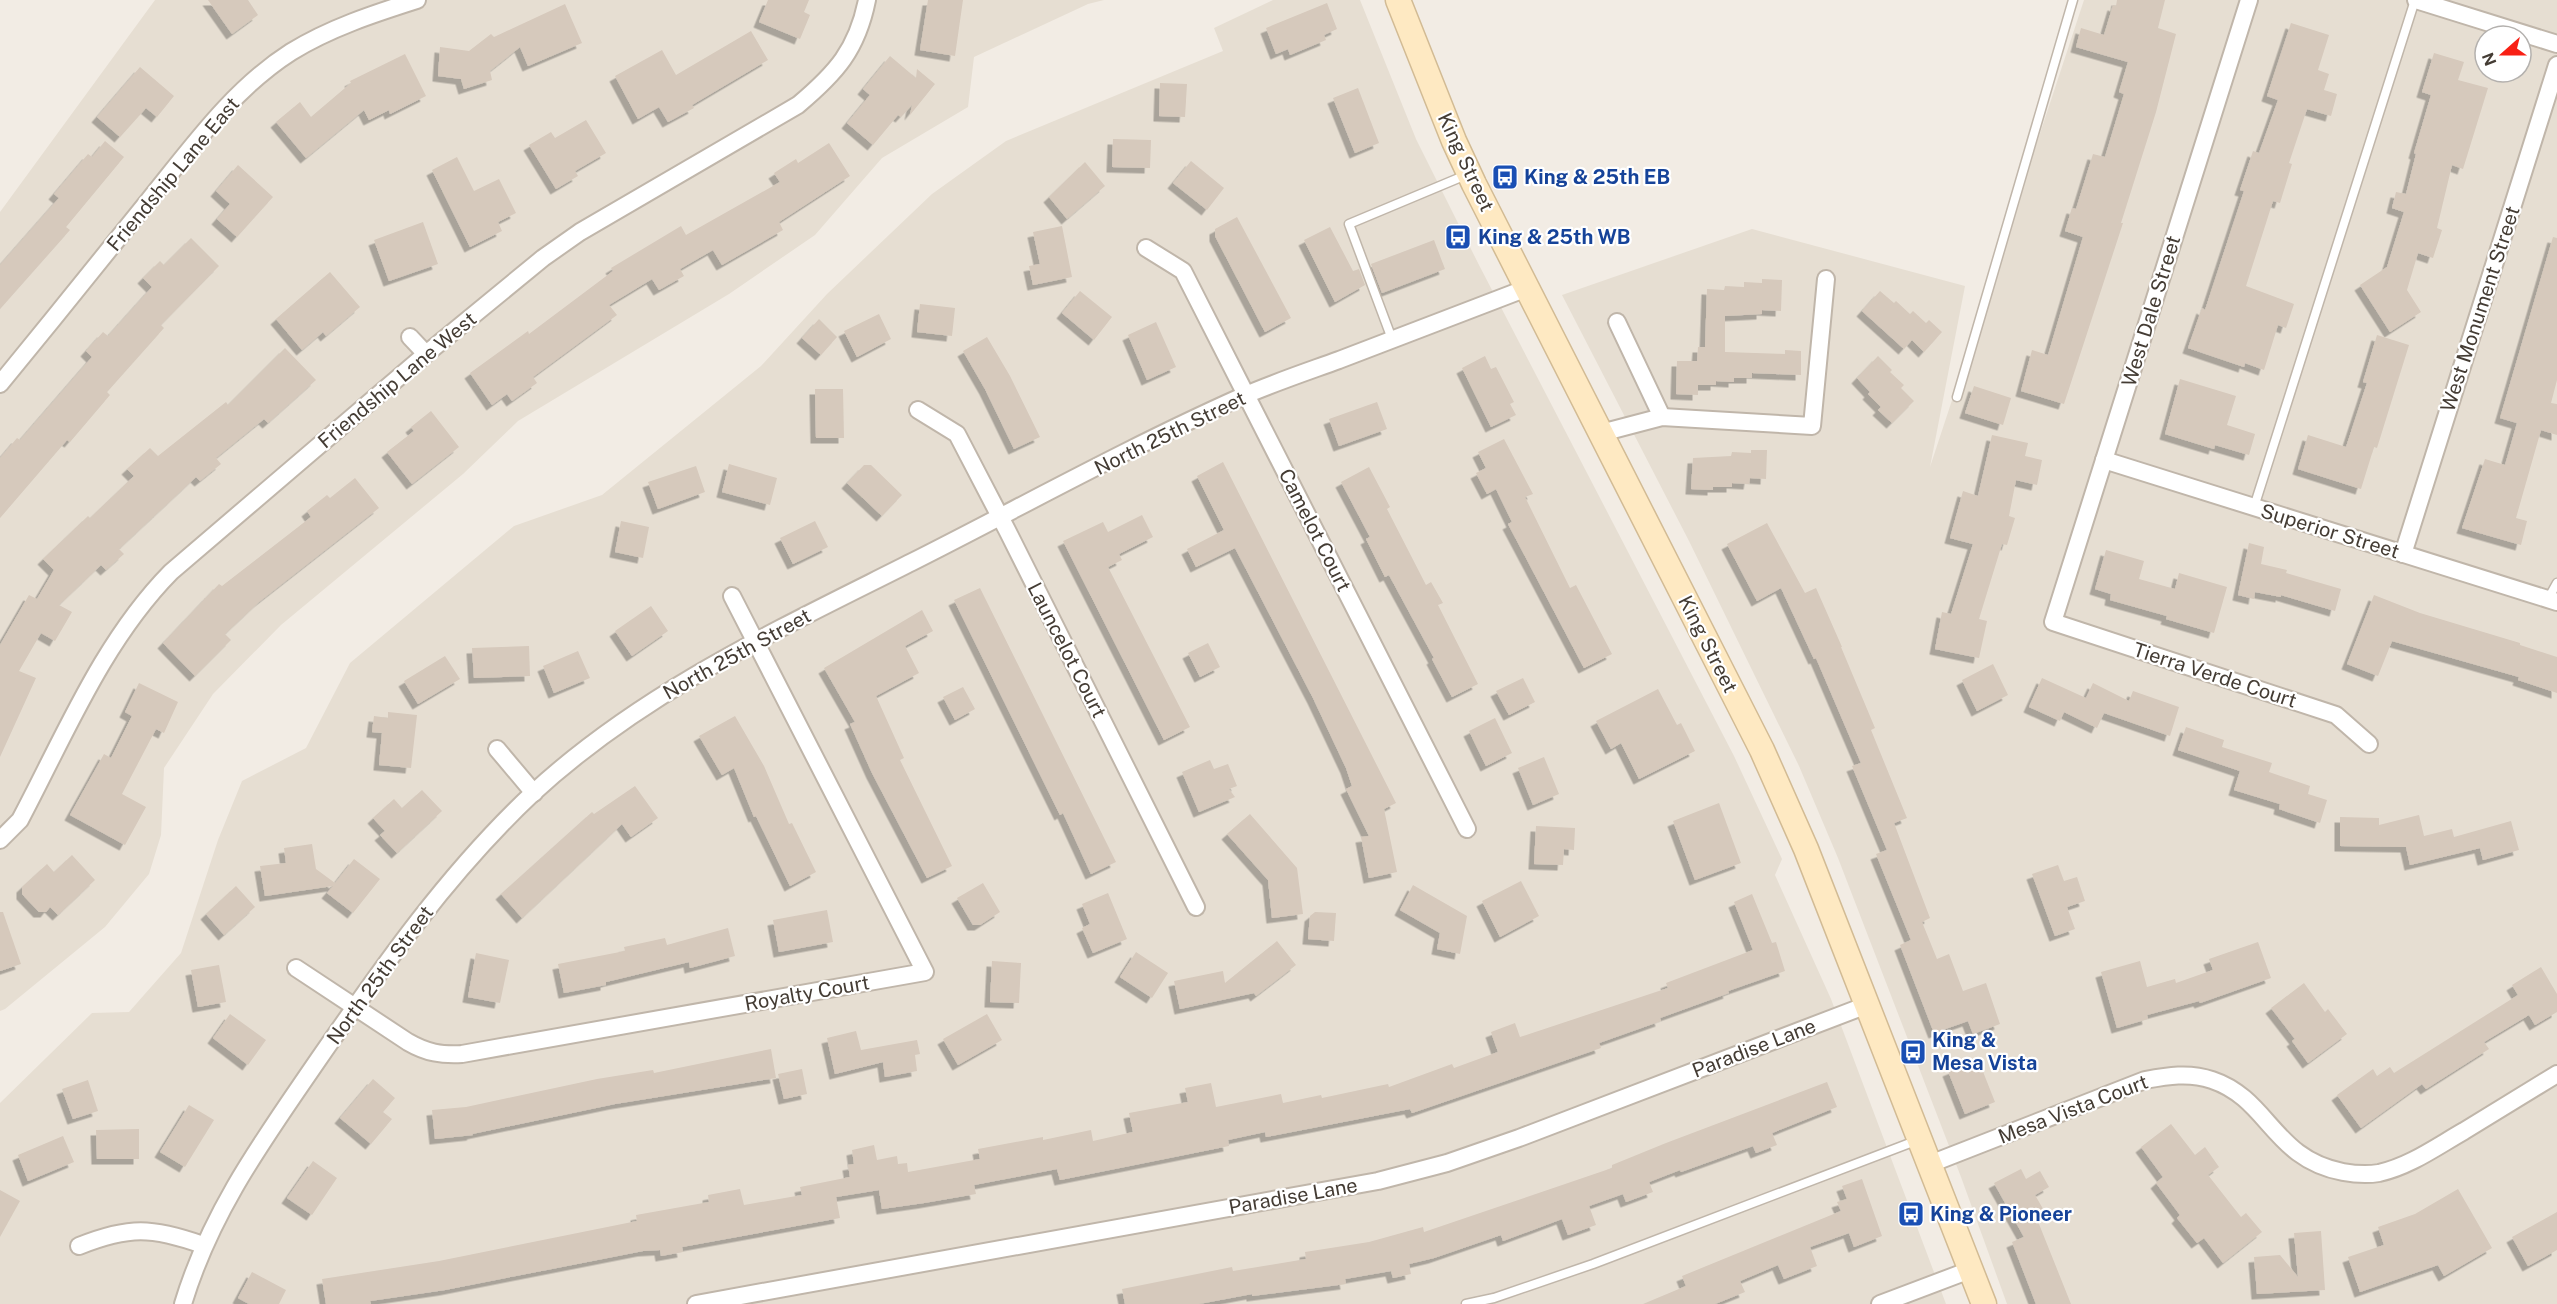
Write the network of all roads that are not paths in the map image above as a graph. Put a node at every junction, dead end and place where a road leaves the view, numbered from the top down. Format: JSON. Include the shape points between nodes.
{"nodes":[{"id":1,"x":417,"y":0,"type":"edge"},
{"id":2,"x":867,"y":0,"type":"edge"},
{"id":3,"x":1398,"y":0,"type":"edge"},
{"id":4,"x":2073,"y":0,"type":"edge"},
{"id":5,"x":2249,"y":0,"type":"edge"},
{"id":6,"x":2415,"y":0,"type":"edge"},
{"id":7,"x":2557,"y":44,"type":"edge"},
{"id":8,"x":2557,"y":65,"type":"edge"},
{"id":9,"x":1469,"y":174,"type":"junction"},
{"id":10,"x":1146,"y":248,"type":"dead end"},
{"id":11,"x":1826,"y":279,"type":"dead end"},
{"id":12,"x":1527,"y":288,"type":"junction"},
{"id":13,"x":1617,"y":322,"type":"dead end"},
{"id":14,"x":410,"y":337,"type":"dead end"},
{"id":15,"x":1392,"y":339,"type":"junction"},
{"id":16,"x":426,"y":354,"type":"junction"},
{"id":17,"x":0,"y":384,"type":"edge"},
{"id":18,"x":1246,"y":395,"type":"junction"},
{"id":19,"x":1957,"y":397,"type":"dead end"},
{"id":20,"x":918,"y":410,"type":"dead end"},
{"id":21,"x":1662,"y":417,"type":"junction"},
{"id":22,"x":1601,"y":433,"type":"junction"},
{"id":23,"x":2104,"y":460,"type":"junction"},
{"id":24,"x":2254,"y":507,"type":"junction"},
{"id":25,"x":1001,"y":518,"type":"junction"},
{"id":26,"x":2403,"y":554,"type":"junction"},
{"id":27,"x":2557,"y":583,"type":"edge"},
{"id":28,"x":732,"y":596,"type":"dead end"},
{"id":29,"x":2552,"y":600,"type":"edge"},
{"id":30,"x":2053,"y":622,"type":"joint"},
{"id":31,"x":755,"y":642,"type":"junction"},
{"id":32,"x":2369,"y":744,"type":"dead end"},
{"id":33,"x":497,"y":749,"type":"dead end"},
{"id":34,"x":534,"y":793,"type":"junction"},
{"id":35,"x":1467,"y":829,"type":"dead end"},
{"id":36,"x":0,"y":840,"type":"edge"},
{"id":37,"x":1196,"y":908,"type":"dead end"},
{"id":38,"x":296,"y":968,"type":"dead end"},
{"id":39,"x":1867,"y":1005,"type":"junction"},
{"id":40,"x":355,"y":1007,"type":"junction"},
{"id":41,"x":2557,"y":1074,"type":"edge"},
{"id":42,"x":1921,"y":1139,"type":"junction"},
{"id":43,"x":1930,"y":1164,"type":"junction"},
{"id":44,"x":203,"y":1245,"type":"junction"},
{"id":45,"x":79,"y":1246,"type":"dead end"},
{"id":46,"x":1970,"y":1270,"type":"junction"},
{"id":47,"x":183,"y":1304,"type":"edge"},
{"id":48,"x":696,"y":1304,"type":"edge"},
{"id":49,"x":1466,"y":1304,"type":"edge"},
{"id":50,"x":1880,"y":1304,"type":"edge"},
{"id":51,"x":1983,"y":1304,"type":"edge"}],
"edges":[{"from":1,"to":17,"type":"street","name":"Friendship Lane East","via":[[321,35],[261,73],[216,117]]},
{"from":2,"to":16,"type":"street","name":"Friendship Lane West","via":[[856,39],[843,61],[798,105],[580,232]]},
{"from":3,"to":9,"type":"street","name":"King Street"},
{"from":4,"to":19,"type":"lane"},
{"from":5,"to":23,"type":"street","name":"West Dale Street"},
{"from":6,"to":7,"type":"street"},
{"from":6,"to":24,"type":"lane"},
{"from":8,"to":26,"type":"street","name":"West Monument Street"},
{"from":9,"to":12,"type":"street","name":"King Street"},
{"from":9,"to":15,"type":"lane","via":[[1349,224]]},
{"from":10,"to":18,"type":"street","name":"Camelot Court","via":[[1183,271]]},
{"from":11,"to":21,"type":"street","via":[[1812,426]]},
{"from":12,"to":15,"type":"street","name":"North 25th Street"},
{"from":12,"to":22,"type":"street","name":"King Street"},
{"from":13,"to":21,"type":"street"},
{"from":14,"to":16,"type":"street"},
{"from":15,"to":18,"type":"street","name":"North 25th Street"},
{"from":16,"to":36,"type":"street","name":"Friendship Lane West","via":[[171,572],[145,599],[103,663],[20,820]]},
{"from":18,"to":25,"type":"street","name":"North 25th Street","via":[[1173,428]]},
{"from":18,"to":35,"type":"street","name":"Camelot Court"},
{"from":20,"to":25,"type":"street","name":"Launcelot Court","via":[[957,434]]},
{"from":21,"to":22,"type":"street"},
{"from":22,"to":39,"type":"street","name":"King Street","via":[[1762,750]]},
{"from":23,"to":24,"type":"street","name":"Superior Street"},
{"from":23,"to":30,"type":"street","name":"West Dale Street"},
{"from":24,"to":26,"type":"street","name":"Superior Street"},
{"from":25,"to":31,"type":"street","name":"North 25th Street"},
{"from":25,"to":37,"type":"street","name":"Launcelot Court"},
{"from":26,"to":29,"type":"street","name":"Superior Street"},
{"from":27,"to":29,"type":"lane"},
{"from":28,"to":31,"type":"street","name":"Royalty Court"},
{"from":30,"to":32,"type":"street","name":"Tierra Verde Court","via":[[2336,715]]},
{"from":31,"to":34,"type":"street","name":"North 25th Street","via":[[624,720]]},
{"from":31,"to":40,"type":"street","name":"Royalty Court","via":[[925,972],[462,1054],[425,1052]]},
{"from":33,"to":34,"type":"street"},
{"from":34,"to":40,"type":"street","name":"North 25th Street","via":[[464,864],[402,940]]},
{"from":38,"to":40,"type":"street","name":"Royalty Court"},
{"from":39,"to":42,"type":"street","name":"King Street"},
{"from":39,"to":48,"type":"street","name":"Paradise Lane","via":[[1519,1138],[1378,1181]]},
{"from":40,"to":44,"type":"street","name":"North 25th Street","via":[[249,1161]]},
{"from":41,"to":43,"type":"street","name":"Mesa Vista Court","via":[[2416,1160],[2375,1173],[2352,1173],[2310,1162],[2287,1145],[2250,1103],[2213,1080],[2191,1075],[2145,1080]]},
{"from":42,"to":43,"type":"street","name":"King Street"},
{"from":42,"to":49,"type":"lane","via":[[1593,1264]]},
{"from":43,"to":46,"type":"street","name":"King Street"},
{"from":44,"to":45,"type":"street","via":[[169,1233],[139,1230],[110,1234]]},
{"from":44,"to":47,"type":"street","name":"North 25th Street"},
{"from":46,"to":50,"type":"street"},
{"from":46,"to":51,"type":"street","name":"King Street"}]}
